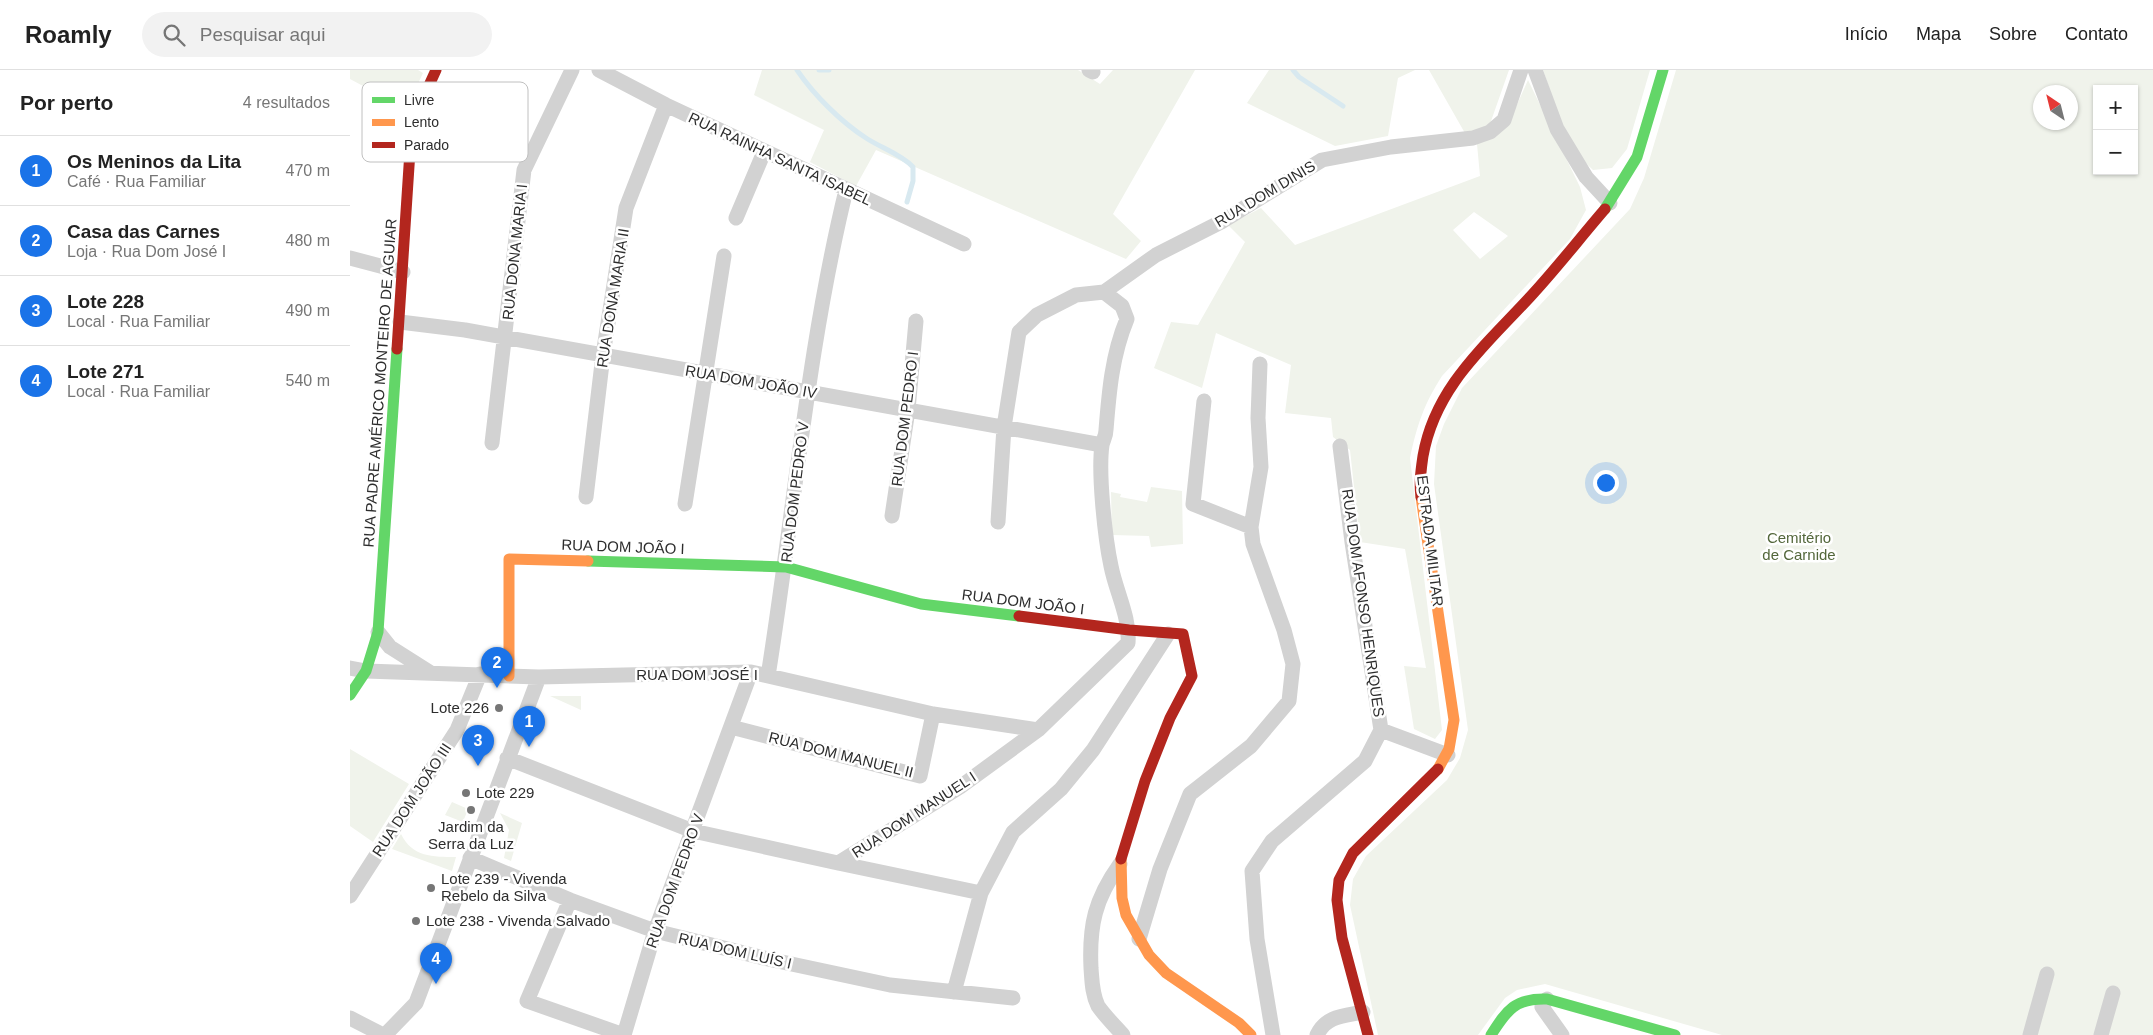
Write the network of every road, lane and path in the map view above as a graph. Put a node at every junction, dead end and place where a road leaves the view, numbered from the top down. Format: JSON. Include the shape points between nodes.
{"nodes":[{"id":1,"x":436,"y":70,"type":"edge"},
{"id":2,"x":572,"y":70,"type":"edge"},
{"id":3,"x":599,"y":70,"type":"edge"},
{"id":4,"x":1521,"y":70,"type":"edge"},
{"id":5,"x":1535,"y":70,"type":"edge"},
{"id":6,"x":1663,"y":70,"type":"edge"},
{"id":7,"x":431,"y":82,"type":"edge"},
{"id":8,"x":666,"y":105,"type":"junction"},
{"id":9,"x":764,"y":152,"type":"junction"},
{"id":10,"x":409,"y":162,"type":"edge"},
{"id":11,"x":528,"y":162,"type":"edge"},
{"id":12,"x":528,"y":162,"type":"edge"},
{"id":13,"x":846,"y":190,"type":"junction"},
{"id":14,"x":1610,"y":203,"type":"junction"},
{"id":15,"x":736,"y":218,"type":"dead end"},
{"id":16,"x":964,"y":244,"type":"dead end"},
{"id":17,"x":724,"y":256,"type":"dead end"},
{"id":18,"x":350,"y":258,"type":"edge"},
{"id":19,"x":403,"y":272,"type":"junction"},
{"id":20,"x":1104,"y":292,"type":"junction"},
{"id":21,"x":916,"y":321,"type":"dead end"},
{"id":22,"x":400,"y":322,"type":"junction"},
{"id":23,"x":506,"y":338,"type":"junction"},
{"id":24,"x":603,"y":355,"type":"junction"},
{"id":25,"x":1260,"y":364,"type":"dead end"},
{"id":26,"x":704,"y":373,"type":"junction"},
{"id":27,"x":807,"y":392,"type":"junction"},
{"id":28,"x":1204,"y":401,"type":"dead end"},
{"id":29,"x":908,"y":410,"type":"junction"},
{"id":30,"x":1004,"y":427,"type":"junction"},
{"id":31,"x":492,"y":443,"type":"dead end"},
{"id":32,"x":1102,"y":445,"type":"junction"},
{"id":33,"x":1340,"y":446,"type":"dead end"},
{"id":34,"x":586,"y":497,"type":"dead end"},
{"id":35,"x":685,"y":504,"type":"dead end"},
{"id":36,"x":892,"y":516,"type":"dead end"},
{"id":37,"x":998,"y":522,"type":"dead end"},
{"id":38,"x":1251,"y":527,"type":"junction"},
{"id":39,"x":786,"y":567,"type":"junction"},
{"id":40,"x":1129,"y":630,"type":"junction"},
{"id":41,"x":378,"y":632,"type":"junction"},
{"id":42,"x":1168,"y":634,"type":"junction"},
{"id":43,"x":350,"y":668,"type":"edge"},
{"id":44,"x":366,"y":672,"type":"junction"},
{"id":45,"x":751,"y":672,"type":"junction"},
{"id":46,"x":431,"y":673,"type":"junction"},
{"id":47,"x":480,"y":674,"type":"junction"},
{"id":48,"x":509,"y":676,"type":"junction"},
{"id":49,"x":768,"y":676,"type":"junction"},
{"id":50,"x":539,"y":677,"type":"junction"},
{"id":51,"x":350,"y":696,"type":"edge"},
{"id":52,"x":933,"y":714,"type":"junction"},
{"id":53,"x":731,"y":727,"type":"junction"},
{"id":54,"x":1038,"y":730,"type":"junction"},
{"id":55,"x":1381,"y":730,"type":"junction"},
{"id":56,"x":1448,"y":755,"type":"junction"},
{"id":57,"x":507,"y":758,"type":"junction"},
{"id":58,"x":693,"y":831,"type":"junction"},
{"id":59,"x":470,"y":858,"type":"junction"},
{"id":60,"x":838,"y":863,"type":"junction"},
{"id":61,"x":1120,"y":864,"type":"junction"},
{"id":62,"x":981,"y":893,"type":"junction"},
{"id":63,"x":350,"y":896,"type":"edge"},
{"id":64,"x":570,"y":900,"type":"junction"},
{"id":65,"x":655,"y":931,"type":"junction"},
{"id":66,"x":1139,"y":939,"type":"junction"},
{"id":67,"x":2047,"y":974,"type":"dead end"},
{"id":68,"x":954,"y":992,"type":"junction"},
{"id":69,"x":2113,"y":993,"type":"dead end"},
{"id":70,"x":1013,"y":998,"type":"dead end"},
{"id":71,"x":1547,"y":999,"type":"junction"},
{"id":72,"x":1363,"y":1012,"type":"junction"},
{"id":73,"x":350,"y":1018,"type":"edge"},
{"id":74,"x":1645,"y":1032,"type":"edge"},
{"id":75,"x":384,"y":1035,"type":"edge"},
{"id":76,"x":624,"y":1035,"type":"edge"},
{"id":77,"x":1124,"y":1035,"type":"edge"},
{"id":78,"x":1251,"y":1035,"type":"edge"},
{"id":79,"x":1273,"y":1035,"type":"edge"},
{"id":80,"x":1317,"y":1035,"type":"edge"},
{"id":81,"x":1368,"y":1035,"type":"edge"},
{"id":82,"x":1491,"y":1035,"type":"edge"},
{"id":83,"x":1562,"y":1035,"type":"edge"},
{"id":84,"x":1675,"y":1035,"type":"edge"},
{"id":85,"x":2030,"y":1035,"type":"edge"},
{"id":86,"x":2101,"y":1035,"type":"edge"}],
"edges":[{"from":1,"to":7,"type":"street","name":"RUA PADRE AMÉRICO MONTEIRO DE AGUIAR"},
{"from":2,"to":12,"type":"street","name":"RUA DONA MARIA I"},
{"from":3,"to":8,"type":"street","name":"RUA RAINHA SANTA ISABEL"},
{"from":4,"to":20,"type":"street","name":"RUA DOM DINIS","via":[[1504,120],[1490,132],[1473,138],[1391,147],[1322,160],[1237,213],[1156,255]]},
{"from":5,"to":14,"type":"street","via":[[1557,129],[1586,177]]},
{"from":6,"to":14,"type":"street","name":"ESTRADA MILITAR","via":[[1637,157]]},
{"from":8,"to":9,"type":"street","name":"RUA RAINHA SANTA ISABEL"},
{"from":8,"to":24,"type":"street","name":"RUA DONA MARIA II","via":[[626,208]]},
{"from":9,"to":13,"type":"street","name":"RUA RAINHA SANTA ISABEL"},
{"from":9,"to":15,"type":"street"},
{"from":10,"to":19,"type":"street","name":"RUA PADRE AMÉRICO MONTEIRO DE AGUIAR"},
{"from":11,"to":23,"type":"street","name":"RUA DONA MARIA I","via":[[524,170]]},
{"from":13,"to":16,"type":"street","name":"RUA RAINHA SANTA ISABEL"},
{"from":13,"to":27,"type":"street","name":"RUA DOM PEDRO V"},
{"from":14,"to":56,"type":"street","name":"ESTRADA MILITAR","via":[[1458,376],[1438,406],[1427,434],[1420,482],[1454,720]]},
{"from":17,"to":26,"type":"street"},
{"from":18,"to":19,"type":"street"},
{"from":19,"to":22,"type":"street","name":"RUA PADRE AMÉRICO MONTEIRO DE AGUIAR"},
{"from":20,"to":30,"type":"street","via":[[1076,295],[1037,315],[1019,332]]},
{"from":20,"to":32,"type":"street","via":[[1122,306],[1127,319],[1118,340],[1110,379],[1106,434]]},
{"from":21,"to":29,"type":"street","name":"RUA DOM PEDRO I"},
{"from":22,"to":23,"type":"street","name":"RUA DOM JOÃO IV"},
{"from":22,"to":41,"type":"street","name":"RUA PADRE AMÉRICO MONTEIRO DE AGUIAR"},
{"from":23,"to":24,"type":"street","name":"RUA DOM JOÃO IV"},
{"from":23,"to":31,"type":"street","name":"RUA DONA MARIA I"},
{"from":24,"to":26,"type":"street","name":"RUA DOM JOÃO IV"},
{"from":24,"to":34,"type":"street","name":"RUA DONA MARIA II"},
{"from":25,"to":38,"type":"street","via":[[1258,418],[1261,467]]},
{"from":26,"to":27,"type":"street","name":"RUA DOM JOÃO IV"},
{"from":26,"to":35,"type":"street"},
{"from":27,"to":29,"type":"street","name":"RUA DOM JOÃO IV"},
{"from":27,"to":39,"type":"street","name":"RUA DOM PEDRO V"},
{"from":28,"to":38,"type":"street","via":[[1193,504]]},
{"from":29,"to":30,"type":"street","name":"RUA DOM JOÃO IV"},
{"from":29,"to":36,"type":"street","name":"RUA DOM PEDRO I"},
{"from":30,"to":32,"type":"street","name":"RUA DOM JOÃO IV"},
{"from":30,"to":37,"type":"street"},
{"from":32,"to":40,"type":"street","via":[[1102,486],[1111,566]]},
{"from":33,"to":55,"type":"street","name":"RUA DOM AFONSO HENRIQUES"},
{"from":38,"to":66,"type":"street","via":[[1253,544],[1293,664],[1289,701],[1251,746],[1190,794],[1160,869]]},
{"from":39,"to":40,"type":"street","name":"RUA DOM JOÃO I","via":[[921,604]]},
{"from":39,"to":48,"type":"street","name":"RUA DOM JOÃO I","via":[[509,559]]},
{"from":39,"to":49,"type":"street","name":"RUA DOM PEDRO V"},
{"from":40,"to":42,"type":"street","name":"RUA DOM JOÃO I"},
{"from":40,"to":54,"type":"street","name":"RUA DOM MANUEL I","via":[[1128,643]]},
{"from":41,"to":44,"type":"street","name":"RUA PADRE AMÉRICO MONTEIRO DE AGUIAR"},
{"from":41,"to":46,"type":"street","via":[[390,647]]},
{"from":42,"to":61,"type":"street","name":"RUA DOM JOÃO I","via":[[1183,634],[1192,676],[1170,718],[1145,781]]},
{"from":42,"to":62,"type":"street","via":[[1093,750],[1061,789],[1013,832]]},
{"from":43,"to":44,"type":"street","name":"RUA DOM JOSÉ I"},
{"from":44,"to":46,"type":"street","name":"RUA DOM JOSÉ I"},
{"from":44,"to":51,"type":"street","name":"RUA PADRE AMÉRICO MONTEIRO DE AGUIAR"},
{"from":45,"to":49,"type":"street","name":"RUA DOM JOSÉ I"},
{"from":45,"to":50,"type":"street","name":"RUA DOM JOSÉ I"},
{"from":45,"to":53,"type":"street","name":"RUA DOM PEDRO V"},
{"from":46,"to":47,"type":"street","name":"RUA DOM JOSÉ I"},
{"from":47,"to":48,"type":"street","name":"RUA DOM JOSÉ I"},
{"from":47,"to":63,"type":"street","name":"RUA DOM JOÃO III","via":[[457,730]]},
{"from":48,"to":50,"type":"street","name":"RUA DOM JOSÉ I"},
{"from":49,"to":52,"type":"street","name":"RUA DOM JOSÉ I"},
{"from":50,"to":57,"type":"street"},
{"from":52,"to":53,"type":"street","name":"RUA DOM MANUEL II","via":[[920,776]]},
{"from":52,"to":54,"type":"street","name":"RUA DOM JOSÉ I"},
{"from":53,"to":58,"type":"street","name":"RUA DOM PEDRO V"},
{"from":54,"to":60,"type":"street","name":"RUA DOM MANUEL I","via":[[960,788]]},
{"from":55,"to":56,"type":"street"},
{"from":55,"to":79,"type":"street","name":"RUA DOM AFONSO HENRIQUES","via":[[1364,761],[1272,841],[1252,871],[1257,939]]},
{"from":56,"to":72,"type":"street","name":"ESTRADA MILITAR","via":[[1441,766],[1353,853],[1343,868],[1338,884],[1338,920]]},
{"from":57,"to":58,"type":"street","name":"RUA DOM MANUEL I"},
{"from":57,"to":59,"type":"street"},
{"from":58,"to":60,"type":"street","name":"RUA DOM MANUEL I"},
{"from":58,"to":65,"type":"street","name":"RUA DOM PEDRO V"},
{"from":59,"to":64,"type":"street","name":"RUA DOM LUÍS I"},
{"from":59,"to":75,"type":"street","via":[[416,1003]]},
{"from":60,"to":62,"type":"street"},
{"from":61,"to":66,"type":"street","name":"RUA DOM JOÃO I","via":[[1126,915]]},
{"from":61,"to":77,"type":"street","via":[[1108,880],[1090,935],[1092,988],[1098,1005]]},
{"from":62,"to":68,"type":"street"},
{"from":64,"to":65,"type":"street","name":"RUA DOM LUÍS I"},
{"from":64,"to":76,"type":"street","via":[[527,1001]]},
{"from":65,"to":68,"type":"street","name":"RUA DOM LUÍS I","via":[[890,985]]},
{"from":65,"to":76,"type":"street","name":"RUA DOM PEDRO V"},
{"from":66,"to":78,"type":"street","name":"RUA DOM JOÃO I","via":[[1166,973],[1239,1023]]},
{"from":67,"to":85,"type":"street"},
{"from":68,"to":70,"type":"street","name":"RUA DOM LUÍS I"},
{"from":69,"to":86,"type":"street"},
{"from":71,"to":74,"type":"street"},
{"from":71,"to":82,"type":"street","via":[[1530,998],[1514,1004]]},
{"from":71,"to":83,"type":"street","via":[[1542,1008]]},
{"from":72,"to":80,"type":"street","via":[[1340,1016],[1322,1024]]},
{"from":72,"to":81,"type":"street","name":"ESTRADA MILITAR"},
{"from":73,"to":75,"type":"street"},
{"from":74,"to":84,"type":"street"}]}
